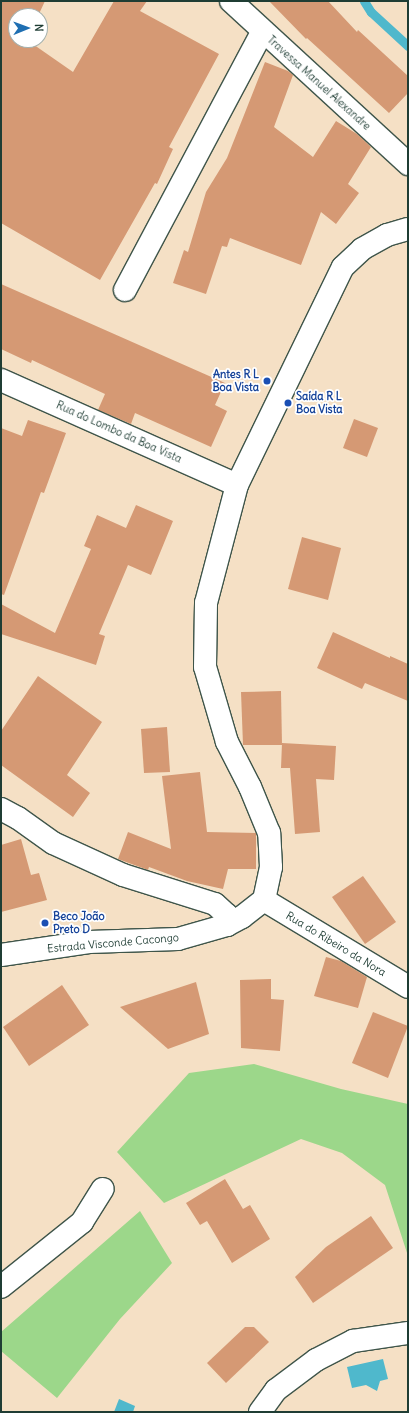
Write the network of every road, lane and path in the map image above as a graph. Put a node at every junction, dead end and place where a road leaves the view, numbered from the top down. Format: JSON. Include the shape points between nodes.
{"nodes":[{"id":1,"x":231,"y":1,"type":"edge"},
{"id":2,"x":263,"y":31,"type":"junction"},
{"id":3,"x":408,"y":164,"type":"edge"},
{"id":4,"x":408,"y":229,"type":"edge"},
{"id":5,"x":126,"y":290,"type":"dead end"},
{"id":6,"x":1,"y":380,"type":"edge"},
{"id":7,"x":236,"y":485,"type":"junction"},
{"id":8,"x":1,"y":809,"type":"edge"},
{"id":9,"x":264,"y":900,"type":"junction"},
{"id":10,"x":227,"y":925,"type":"junction"},
{"id":11,"x":1,"y":955,"type":"edge"},
{"id":12,"x":408,"y":987,"type":"edge"},
{"id":13,"x":103,"y":1189,"type":"dead end"},
{"id":14,"x":1,"y":1287,"type":"edge"},
{"id":15,"x":408,"y":1333,"type":"edge"},
{"id":16,"x":260,"y":1412,"type":"edge"}],
"edges":[{"from":1,"to":2,"type":"street","name":"Travessa Manuel Alexandre"},
{"from":2,"to":3,"type":"street","name":"Travessa Manuel Alexandre"},
{"from":2,"to":5,"type":"street"},
{"from":4,"to":7,"type":"street","via":[[387,235],[362,249],[343,267]]},
{"from":6,"to":7,"type":"street","name":"Rua do Lombo da Boa Vista"},
{"from":7,"to":9,"type":"street","via":[[206,603],[204,667],[228,742],[269,833],[271,867]]},
{"from":8,"to":10,"type":"street","via":[[18,818],[53,844],[123,876],[215,904],[227,915]]},
{"from":9,"to":10,"type":"street","name":"Estrada Visconde Cacongo"},
{"from":9,"to":12,"type":"street","name":"Rua do Ribeiro da Nora"},
{"from":10,"to":11,"type":"street","name":"Estrada Visconde Cacongo","via":[[178,939],[77,944]]},
{"from":13,"to":14,"type":"street","via":[[82,1222]]},
{"from":15,"to":16,"type":"street","via":[[353,1341],[316,1360],[276,1390]]}]}
